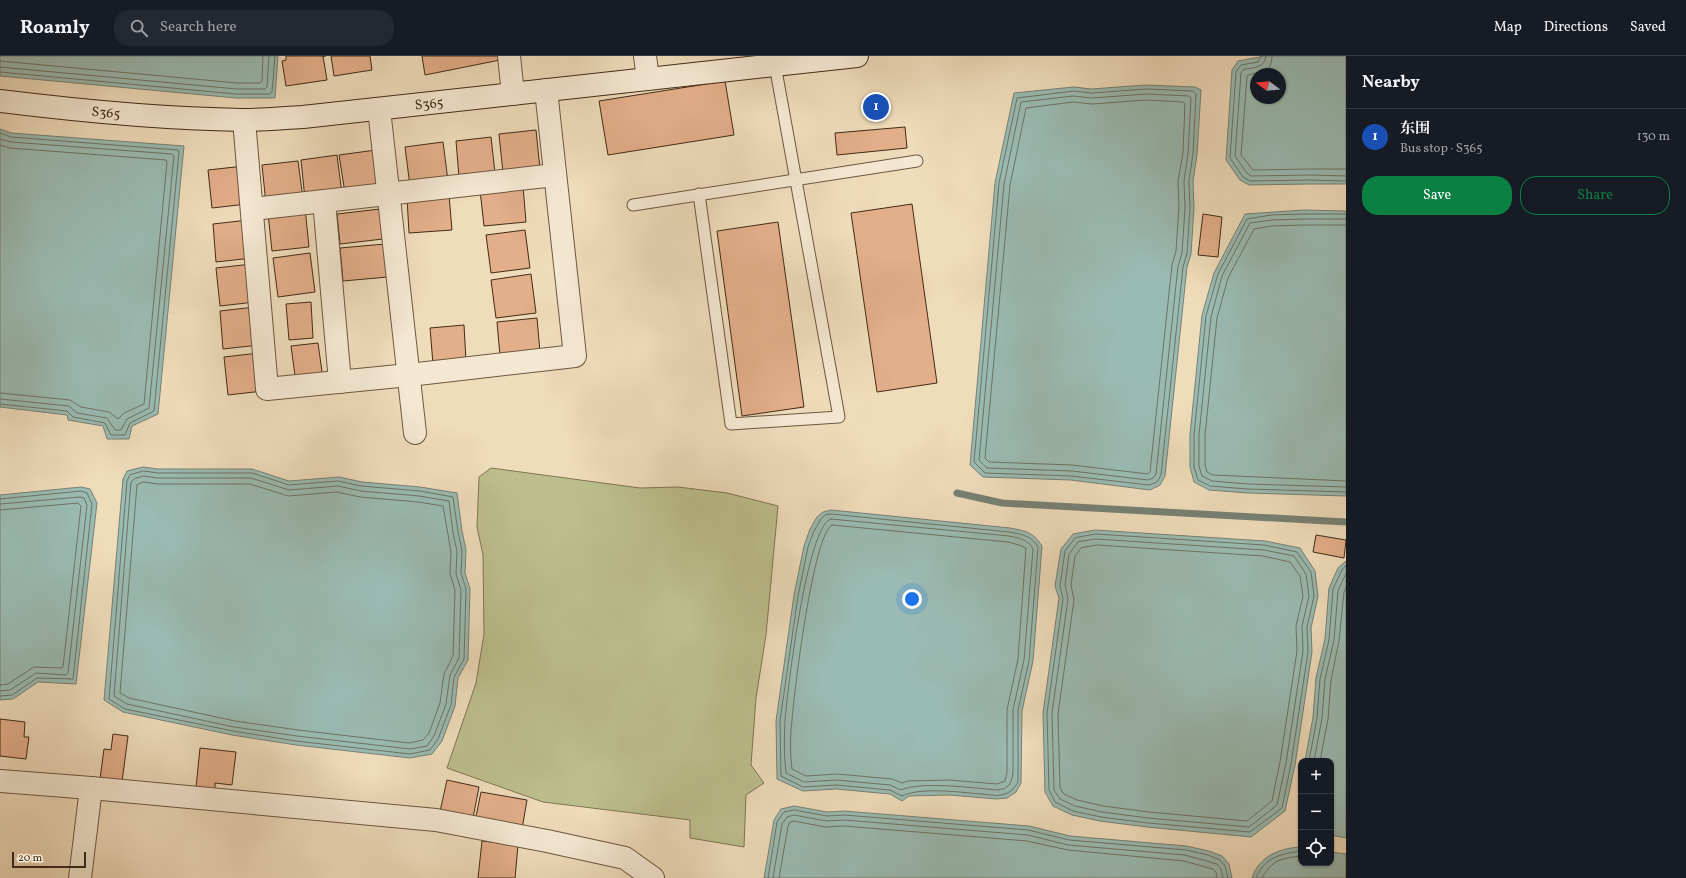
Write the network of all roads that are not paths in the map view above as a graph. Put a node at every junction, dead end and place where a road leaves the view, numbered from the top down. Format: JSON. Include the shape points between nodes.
{"nodes":[{"id":1,"x":509,"y":56,"type":"edge"},
{"id":2,"x":646,"y":56,"type":"edge"},
{"id":3,"x":857,"y":56,"type":"edge"},
{"id":4,"x":775,"y":65,"type":"junction"},
{"id":5,"x":648,"y":79,"type":"junction"},
{"id":6,"x":546,"y":90,"type":"junction"},
{"id":7,"x":513,"y":94,"type":"junction"},
{"id":8,"x":0,"y":101,"type":"edge"},
{"id":9,"x":380,"y":109,"type":"junction"},
{"id":10,"x":244,"y":120,"type":"junction"},
{"id":11,"x":917,"y":160,"type":"dead end"},
{"id":12,"x":555,"y":175,"type":"junction"},
{"id":13,"x":796,"y":180,"type":"junction"},
{"id":14,"x":389,"y":194,"type":"junction"},
{"id":15,"x":700,"y":194,"type":"junction"},
{"id":16,"x":324,"y":201,"type":"junction"},
{"id":17,"x":633,"y":205,"type":"dead end"},
{"id":18,"x":253,"y":209,"type":"junction"},
{"id":19,"x":409,"y":375,"type":"junction"},
{"id":20,"x":340,"y":382,"type":"junction"},
{"id":21,"x":415,"y":433,"type":"dead end"},
{"id":22,"x":0,"y":781,"type":"edge"},
{"id":23,"x":91,"y":788,"type":"junction"},
{"id":24,"x":80,"y":878,"type":"edge"},
{"id":25,"x":653,"y":878,"type":"edge"}],
"edges":[{"from":1,"to":7,"type":"street"},
{"from":2,"to":5,"type":"street"},
{"from":3,"to":4,"type":"street","name":"S365"},
{"from":4,"to":5,"type":"street","name":"S365"},
{"from":4,"to":13,"type":"lane"},
{"from":5,"to":6,"type":"street","name":"S365"},
{"from":6,"to":7,"type":"street","name":"S365"},
{"from":6,"to":12,"type":"street"},
{"from":7,"to":9,"type":"street","name":"S365"},
{"from":8,"to":10,"type":"street","name":"S365","via":[[146,116]]},
{"from":9,"to":10,"type":"street","name":"S365"},
{"from":9,"to":14,"type":"street"},
{"from":10,"to":18,"type":"street"},
{"from":11,"to":13,"type":"lane"},
{"from":12,"to":14,"type":"street"},
{"from":12,"to":19,"type":"street","via":[[575,356]]},
{"from":13,"to":15,"type":"lane"},
{"from":13,"to":15,"type":"lane","via":[[839,417],[731,424]]},
{"from":14,"to":16,"type":"street"},
{"from":14,"to":19,"type":"street"},
{"from":15,"to":17,"type":"lane"},
{"from":16,"to":18,"type":"street"},
{"from":16,"to":20,"type":"street"},
{"from":18,"to":20,"type":"street","via":[[267,389]]},
{"from":19,"to":20,"type":"street"},
{"from":19,"to":21,"type":"street"},
{"from":22,"to":23,"type":"street"},
{"from":23,"to":24,"type":"street"},
{"from":23,"to":25,"type":"street","via":[[436,820],[625,858]]}]}
